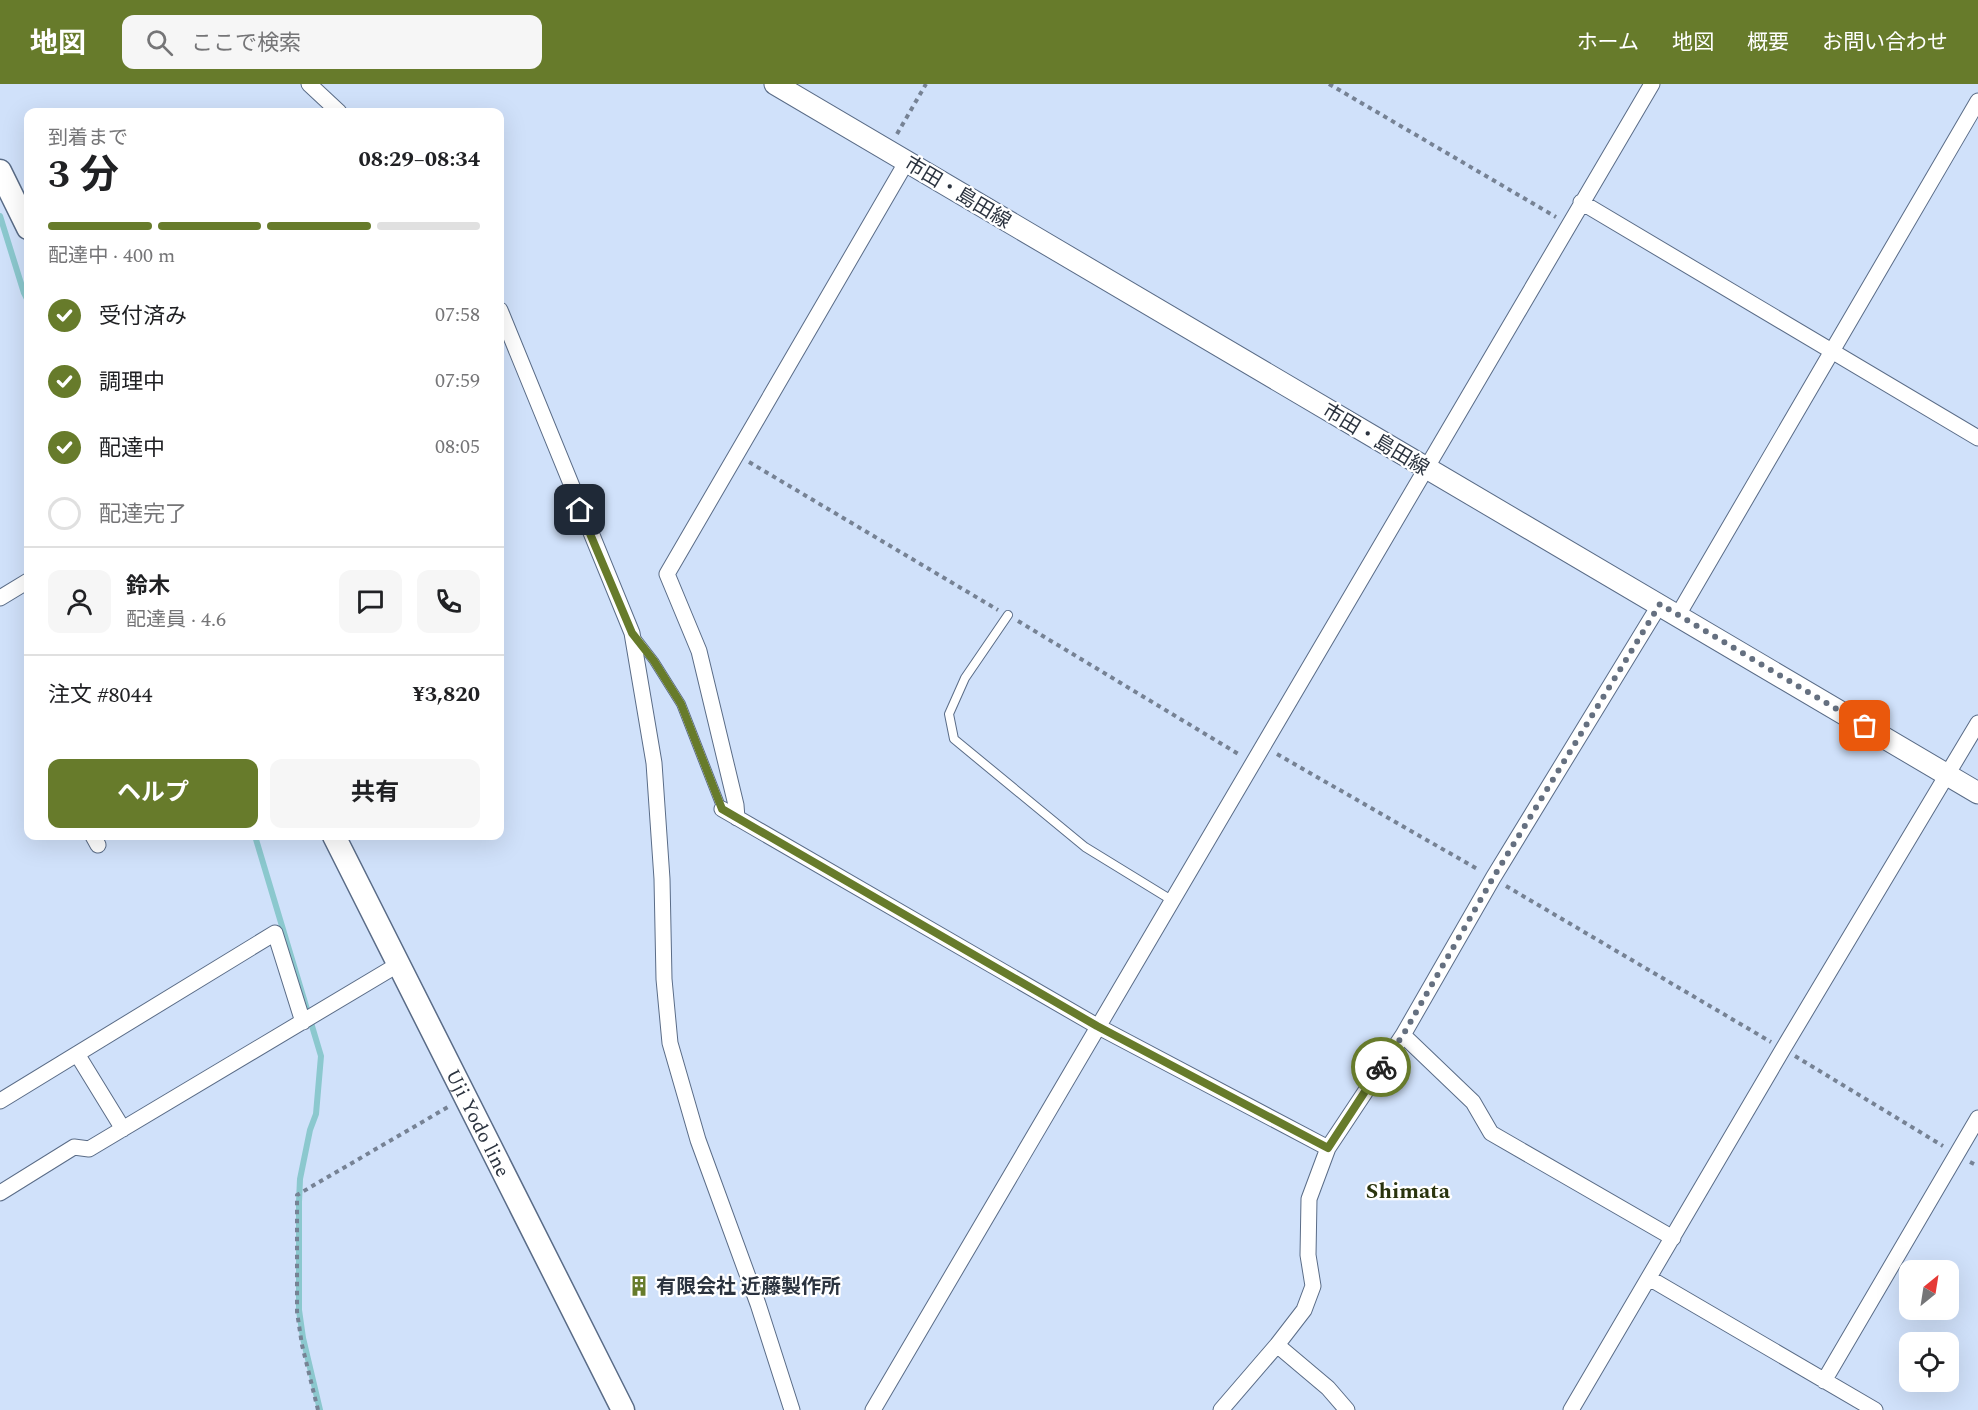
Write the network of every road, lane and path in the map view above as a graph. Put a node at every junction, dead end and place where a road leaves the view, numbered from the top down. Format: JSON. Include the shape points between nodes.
{"nodes":[{"id":1,"x":309,"y":84,"type":"edge"},
{"id":2,"x":776,"y":84,"type":"edge"},
{"id":3,"x":926,"y":84,"type":"edge"},
{"id":4,"x":1329,"y":84,"type":"edge"},
{"id":5,"x":1652,"y":84,"type":"edge"},
{"id":6,"x":1978,"y":101,"type":"edge"},
{"id":7,"x":335,"y":108,"type":"edge"},
{"id":8,"x":888,"y":150,"type":"junction"},
{"id":9,"x":907,"y":161,"type":"junction"},
{"id":10,"x":0,"y":171,"type":"edge"},
{"id":11,"x":1581,"y":201,"type":"junction"},
{"id":12,"x":24,"y":220,"type":"edge"},
{"id":13,"x":1568,"y":224,"type":"junction"},
{"id":14,"x":504,"y":320,"type":"edge"},
{"id":15,"x":1833,"y":350,"type":"junction"},
{"id":16,"x":1978,"y":438,"type":"edge"},
{"id":17,"x":1426,"y":470,"type":"junction"},
{"id":18,"x":24,"y":583,"type":"edge"},
{"id":19,"x":0,"y":598,"type":"edge"},
{"id":20,"x":1660,"y":604,"type":"junction"},
{"id":21,"x":1008,"y":615,"type":"dead end"},
{"id":22,"x":1678,"y":615,"type":"junction"},
{"id":23,"x":632,"y":633,"type":"junction"},
{"id":24,"x":1978,"y":723,"type":"edge"},
{"id":25,"x":1264,"y":746,"type":"junction"},
{"id":26,"x":1947,"y":775,"type":"junction"},
{"id":27,"x":1978,"y":793,"type":"edge"},
{"id":28,"x":722,"y":809,"type":"joint"},
{"id":29,"x":737,"y":818,"type":"junction"},
{"id":30,"x":336,"y":840,"type":"edge"},
{"id":31,"x":1493,"y":878,"type":"junction"},
{"id":32,"x":1173,"y":901,"type":"junction"},
{"id":33,"x":399,"y":964,"type":"junction"},
{"id":34,"x":303,"y":1022,"type":"junction"},
{"id":35,"x":1097,"y":1026,"type":"junction"},
{"id":36,"x":1403,"y":1035,"type":"junction"},
{"id":37,"x":1782,"y":1049,"type":"junction"},
{"id":38,"x":76,"y":1054,"type":"junction"},
{"id":39,"x":466,"y":1097,"type":"junction"},
{"id":40,"x":0,"y":1101,"type":"edge"},
{"id":41,"x":1978,"y":1118,"type":"edge"},
{"id":42,"x":123,"y":1129,"type":"junction"},
{"id":43,"x":1328,"y":1148,"type":"junction"},
{"id":44,"x":1957,"y":1154,"type":"junction"},
{"id":45,"x":1978,"y":1166,"type":"edge"},
{"id":46,"x":0,"y":1193,"type":"edge"},
{"id":47,"x":1673,"y":1238,"type":"junction"},
{"id":48,"x":1649,"y":1278,"type":"junction"},
{"id":49,"x":1277,"y":1346,"type":"junction"},
{"id":50,"x":1824,"y":1380,"type":"junction"},
{"id":51,"x":1866,"y":1408,"type":"edge"},
{"id":52,"x":318,"y":1410,"type":"edge"},
{"id":53,"x":623,"y":1410,"type":"edge"},
{"id":54,"x":792,"y":1410,"type":"edge"},
{"id":55,"x":873,"y":1410,"type":"edge"},
{"id":56,"x":1221,"y":1410,"type":"edge"},
{"id":57,"x":1347,"y":1410,"type":"edge"},
{"id":58,"x":1571,"y":1410,"type":"edge"}],
"edges":[{"from":1,"to":7,"type":"street"},
{"from":2,"to":8,"type":"street","name":"市田・島田線"},
{"from":3,"to":8,"type":"path"},
{"from":4,"to":13,"type":"path"},
{"from":5,"to":11,"type":"street"},
{"from":6,"to":15,"type":"street"},
{"from":8,"to":9,"type":"street","name":"市田・島田線"},
{"from":9,"to":17,"type":"street","name":"市田・島田線"},
{"from":9,"to":29,"type":"street","via":[[667,574],[699,651]]},
{"from":10,"to":12,"type":"main road"},
{"from":11,"to":13,"type":"street"},
{"from":11,"to":15,"type":"street"},
{"from":13,"to":17,"type":"street"},
{"from":14,"to":23,"type":"street"},
{"from":15,"to":16,"type":"street"},
{"from":15,"to":22,"type":"street"},
{"from":17,"to":20,"type":"street","name":"市田・島田線"},
{"from":17,"to":25,"type":"street"},
{"from":18,"to":19,"type":"street"},
{"from":20,"to":22,"type":"street","name":"市田・島田線"},
{"from":20,"to":31,"type":"street"},
{"from":21,"to":32,"type":"lane","via":[[965,678],[949,714],[954,739],[1085,847]]},
{"from":22,"to":26,"type":"street","name":"市田・島田線"},
{"from":23,"to":28,"type":"lane","via":[[681,704]]},
{"from":23,"to":54,"type":"street","via":[[654,763],[670,1043],[698,1140]]},
{"from":24,"to":26,"type":"street"},
{"from":25,"to":31,"type":"path"},
{"from":25,"to":32,"type":"street"},
{"from":26,"to":27,"type":"street","name":"市田・島田線"},
{"from":26,"to":37,"type":"street"},
{"from":28,"to":29,"type":"street"},
{"from":29,"to":35,"type":"street"},
{"from":30,"to":33,"type":"main road","name":"Uji Yodo line"},
{"from":31,"to":36,"type":"street"},
{"from":31,"to":37,"type":"path"},
{"from":32,"to":35,"type":"street"},
{"from":33,"to":34,"type":"street"},
{"from":33,"to":39,"type":"main road","name":"Uji Yodo line"},
{"from":34,"to":38,"type":"street","via":[[275,933]]},
{"from":34,"to":42,"type":"street"},
{"from":35,"to":43,"type":"street"},
{"from":35,"to":55,"type":"street"},
{"from":36,"to":43,"type":"street"},
{"from":36,"to":47,"type":"street","via":[[1473,1102],[1491,1133]]},
{"from":37,"to":44,"type":"path"},
{"from":37,"to":47,"type":"street"},
{"from":38,"to":40,"type":"street"},
{"from":38,"to":42,"type":"street"},
{"from":39,"to":52,"type":"path","via":[[297,1195],[297,1312]]},
{"from":39,"to":53,"type":"main road","name":"Uji Yodo line"},
{"from":41,"to":44,"type":"street"},
{"from":42,"to":46,"type":"street","via":[[89,1149],[74,1147]]},
{"from":43,"to":49,"type":"street","via":[[1310,1199],[1308,1254],[1313,1286],[1304,1310]]},
{"from":44,"to":45,"type":"path"},
{"from":44,"to":50,"type":"street"},
{"from":47,"to":48,"type":"street"},
{"from":48,"to":50,"type":"street"},
{"from":48,"to":58,"type":"street"},
{"from":49,"to":56,"type":"street"},
{"from":49,"to":57,"type":"street","via":[[1328,1388]]},
{"from":50,"to":51,"type":"street"}]}
